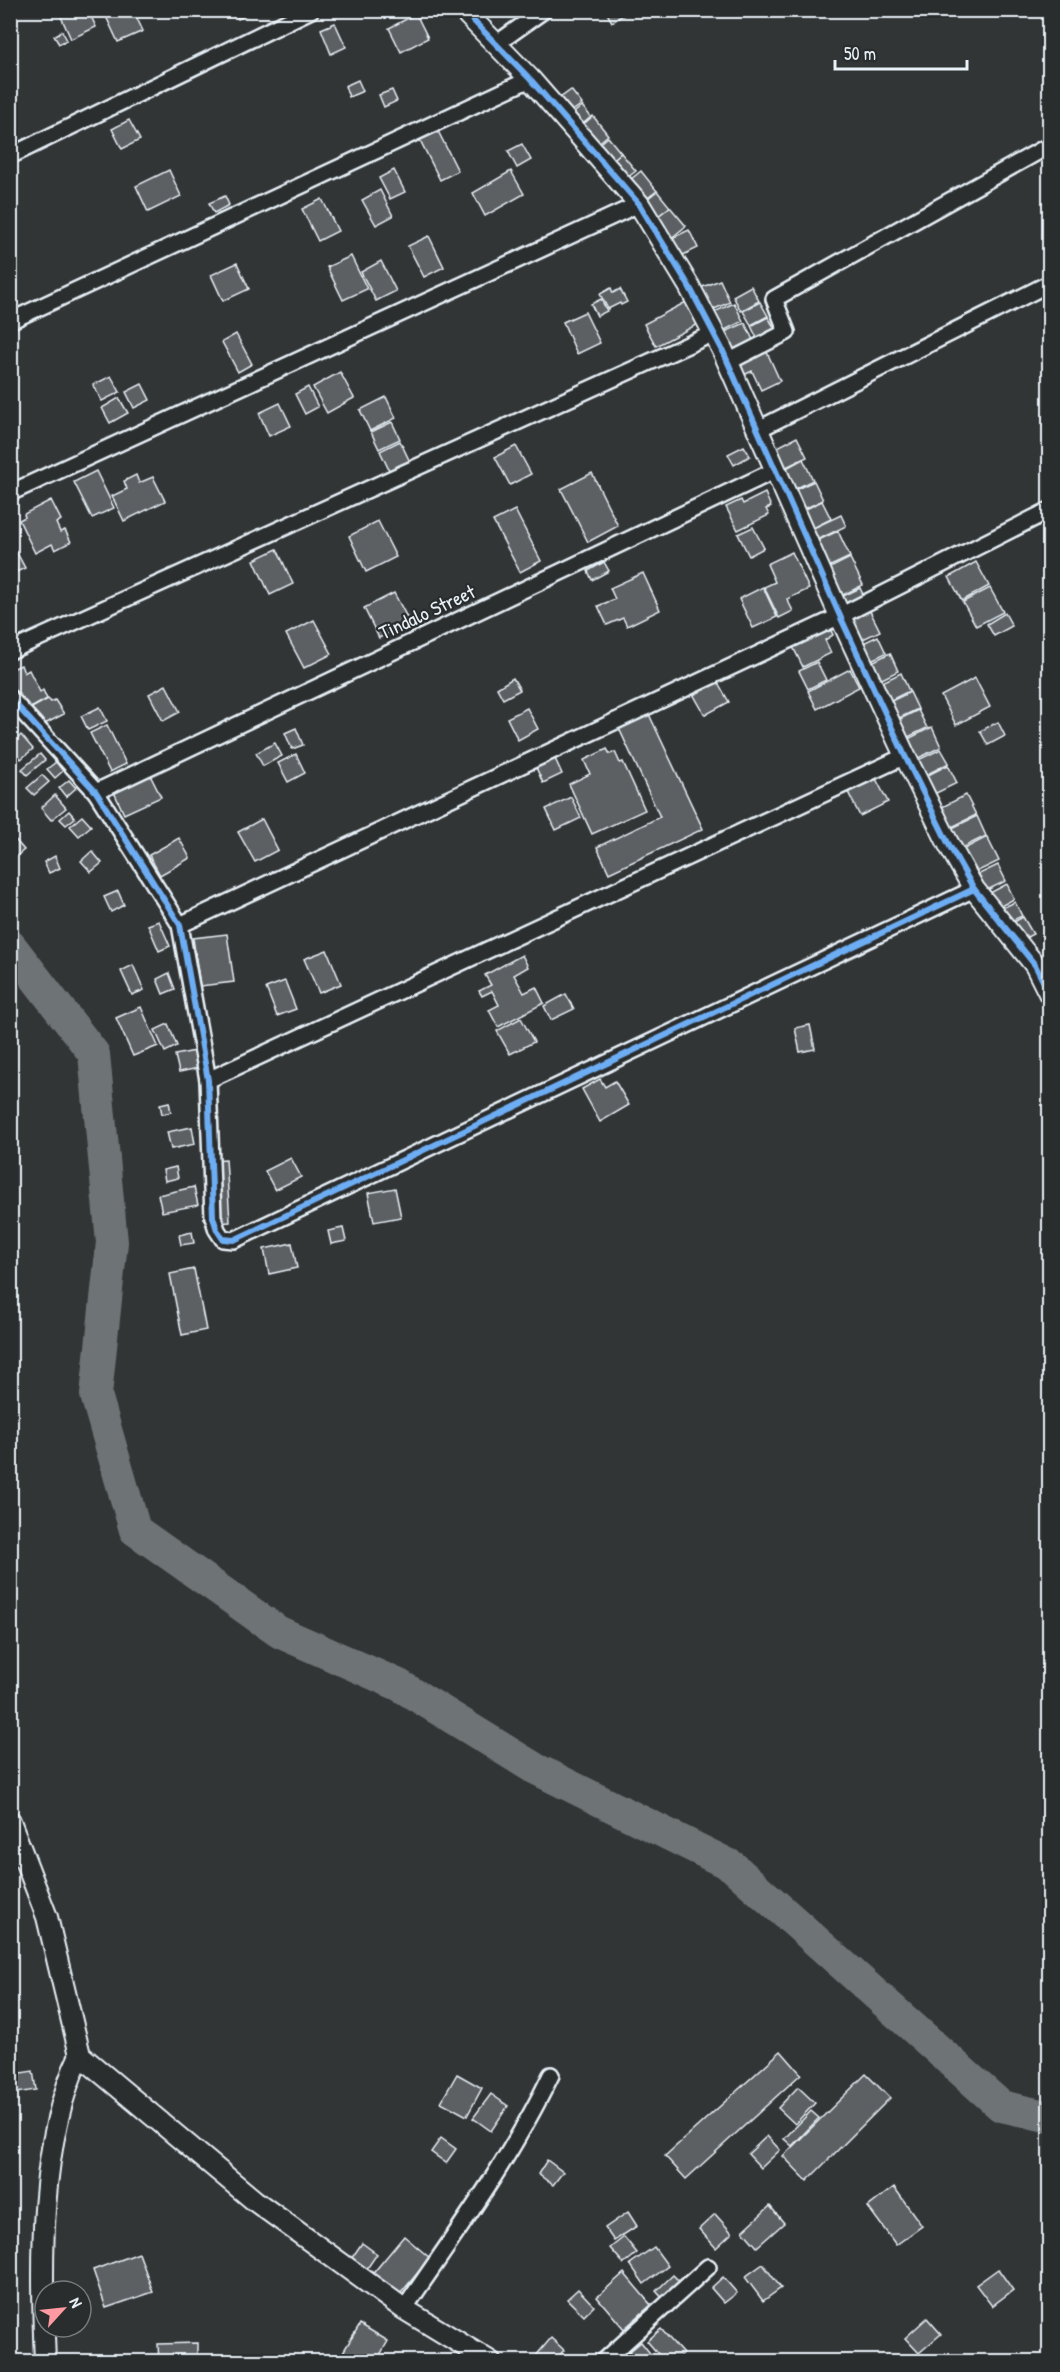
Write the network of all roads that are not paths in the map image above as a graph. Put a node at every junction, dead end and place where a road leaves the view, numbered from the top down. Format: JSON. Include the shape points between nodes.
{"nodes":[{"id":1,"x":311,"y":10,"type":"edge"},
{"id":2,"x":463,"y":10,"type":"edge"},
{"id":3,"x":544,"y":10,"type":"edge"},
{"id":4,"x":496,"y":44,"type":"junction"},
{"id":5,"x":530,"y":79,"type":"junction"},
{"id":6,"x":1050,"y":144,"type":"edge"},
{"id":7,"x":10,"y":156,"type":"edge"},
{"id":8,"x":639,"y":204,"type":"junction"},
{"id":9,"x":1050,"y":283,"type":"edge"},
{"id":10,"x":10,"y":321,"type":"edge"},
{"id":11,"x":714,"y":333,"type":"junction"},
{"id":12,"x":728,"y":362,"type":"junction"},
{"id":13,"x":759,"y":429,"type":"junction"},
{"id":14,"x":776,"y":470,"type":"junction"},
{"id":15,"x":10,"y":493,"type":"edge"},
{"id":16,"x":1050,"y":510,"type":"edge"},
{"id":17,"x":840,"y":616,"type":"junction"},
{"id":18,"x":10,"y":651,"type":"edge"},
{"id":19,"x":10,"y":698,"type":"edge"},
{"id":20,"x":905,"y":756,"type":"junction"},
{"id":21,"x":96,"y":792,"type":"junction"},
{"id":22,"x":974,"y":889,"type":"junction"},
{"id":23,"x":180,"y":925,"type":"junction"},
{"id":24,"x":1050,"y":995,"type":"edge"},
{"id":25,"x":208,"y":1080,"type":"junction"},
{"id":26,"x":10,"y":1821,"type":"edge"},
{"id":27,"x":80,"y":2055,"type":"junction"},
{"id":28,"x":551,"y":2075,"type":"dead end"},
{"id":29,"x":708,"y":2267,"type":"dead end"},
{"id":30,"x":404,"y":2309,"type":"junction"},
{"id":31,"x":45,"y":2361,"type":"edge"},
{"id":32,"x":491,"y":2361,"type":"edge"},
{"id":33,"x":603,"y":2361,"type":"edge"}],
"edges":[{"from":1,"to":7,"type":"street"},
{"from":2,"to":4,"type":"street"},
{"from":3,"to":4,"type":"street"},
{"from":4,"to":5,"type":"street"},
{"from":5,"to":8,"type":"street"},
{"from":5,"to":10,"type":"street"},
{"from":6,"to":12,"type":"street","via":[[774,299],[787,332]]},
{"from":8,"to":11,"type":"street"},
{"from":8,"to":15,"type":"street"},
{"from":9,"to":13,"type":"street"},
{"from":11,"to":12,"type":"street"},
{"from":11,"to":18,"type":"street"},
{"from":12,"to":13,"type":"street"},
{"from":13,"to":14,"type":"street"},
{"from":14,"to":17,"type":"street"},
{"from":14,"to":21,"type":"street","name":"Tindalo Street"},
{"from":16,"to":17,"type":"street"},
{"from":17,"to":20,"type":"street"},
{"from":17,"to":23,"type":"street"},
{"from":19,"to":21,"type":"street"},
{"from":20,"to":22,"type":"street"},
{"from":20,"to":25,"type":"street"},
{"from":21,"to":23,"type":"street"},
{"from":22,"to":24,"type":"street","via":[[1035,965]]},
{"from":22,"to":25,"type":"street","via":[[234,1240],[223,1239],[213,1217]]},
{"from":23,"to":25,"type":"street"},
{"from":26,"to":27,"type":"street","via":[[47,1917]]},
{"from":27,"to":30,"type":"street","via":[[255,2202]]},
{"from":27,"to":31,"type":"street","via":[[62,2101],[48,2176],[41,2279]]},
{"from":28,"to":30,"type":"street","via":[[530,2118],[490,2182]]},
{"from":29,"to":33,"type":"street"},
{"from":30,"to":32,"type":"street"}]}
